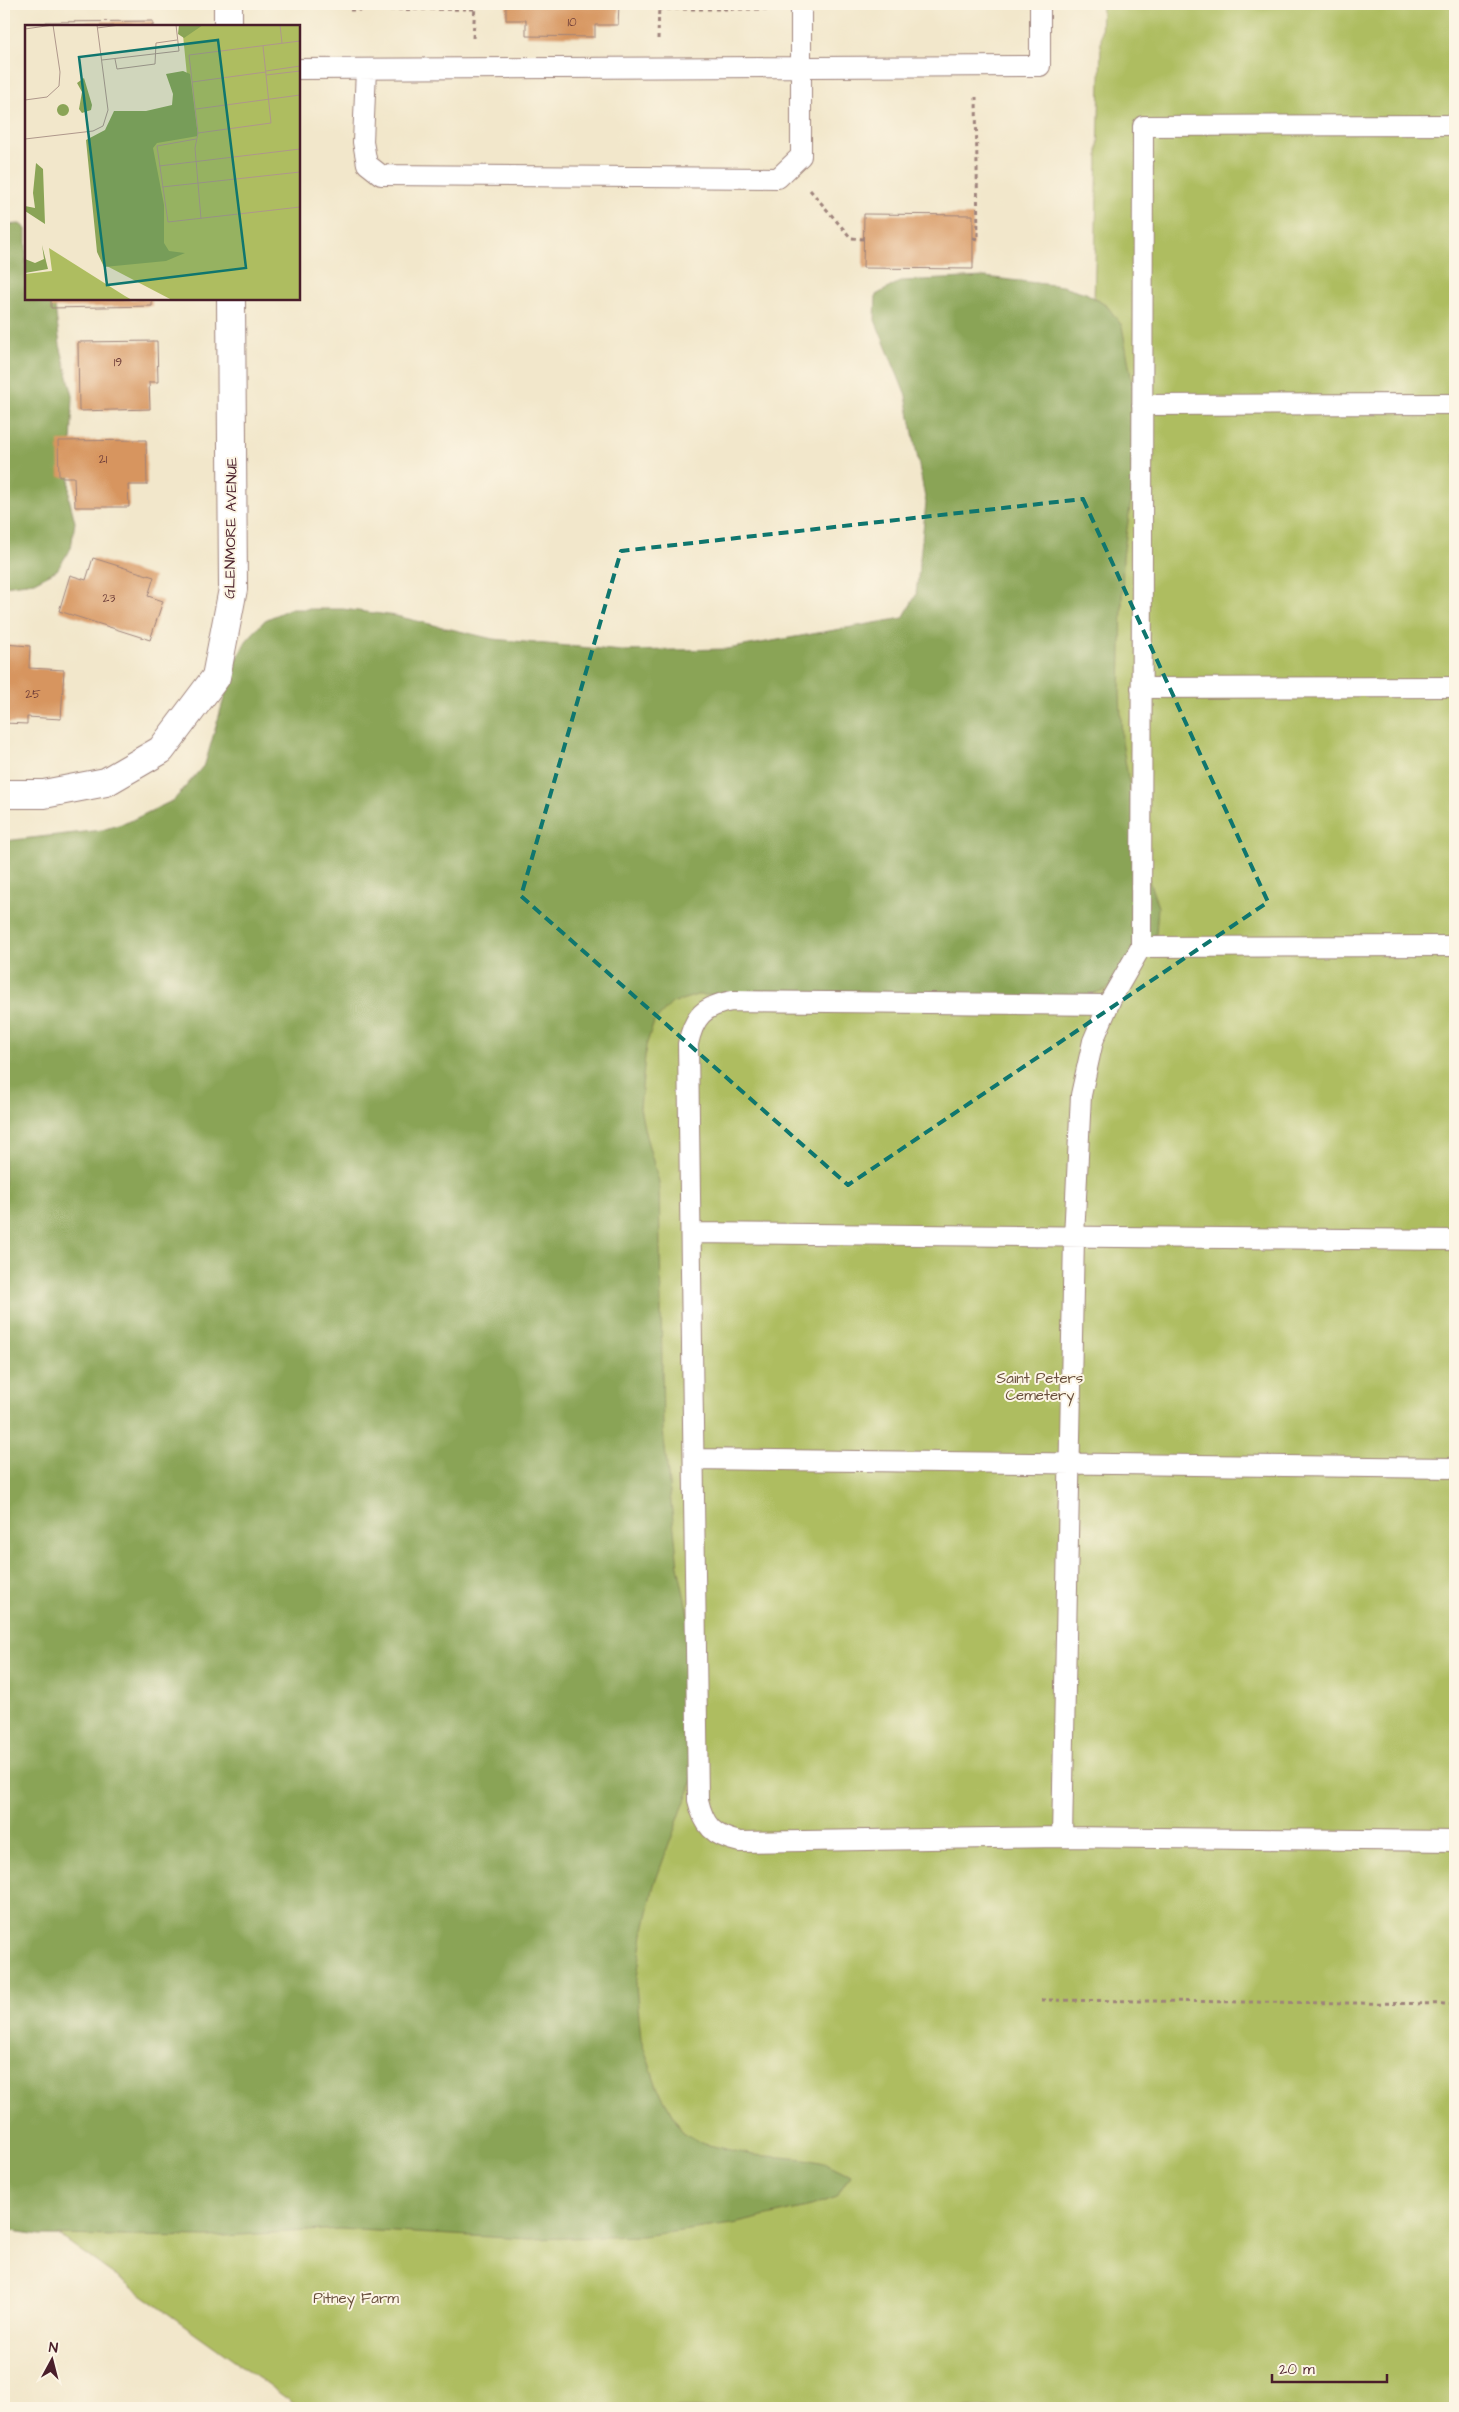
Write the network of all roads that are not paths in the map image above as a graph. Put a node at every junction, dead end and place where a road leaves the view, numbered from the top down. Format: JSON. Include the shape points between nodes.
{"nodes":[{"id":1,"x":228,"y":4,"type":"edge"},
{"id":2,"x":801,"y":4,"type":"edge"},
{"id":3,"x":1040,"y":4,"type":"edge"},
{"id":4,"x":228,"y":25,"type":"edge"},
{"id":5,"x":800,"y":67,"type":"junction"},
{"id":6,"x":300,"y":69,"type":"edge"},
{"id":7,"x":366,"y":69,"type":"junction"},
{"id":8,"x":1455,"y":125,"type":"edge"},
{"id":9,"x":230,"y":300,"type":"edge"},
{"id":10,"x":1455,"y":404,"type":"edge"},
{"id":11,"x":1142,"y":405,"type":"junction"},
{"id":12,"x":1455,"y":687,"type":"edge"},
{"id":13,"x":1141,"y":688,"type":"junction"},
{"id":14,"x":4,"y":794,"type":"edge"},
{"id":15,"x":1455,"y":946,"type":"edge"},
{"id":16,"x":1141,"y":947,"type":"junction"},
{"id":17,"x":1108,"y":1005,"type":"junction"},
{"id":18,"x":690,"y":1234,"type":"junction"},
{"id":19,"x":1074,"y":1237,"type":"junction"},
{"id":20,"x":1455,"y":1240,"type":"edge"},
{"id":21,"x":694,"y":1459,"type":"junction"},
{"id":22,"x":1069,"y":1464,"type":"junction"},
{"id":23,"x":1455,"y":1468,"type":"edge"},
{"id":24,"x":1062,"y":1837,"type":"junction"},
{"id":25,"x":1455,"y":1841,"type":"edge"}],
"edges":[{"from":1,"to":4,"type":"street"},
{"from":2,"to":5,"type":"lane"},
{"from":3,"to":5,"type":"lane","via":[[1040,66]]},
{"from":5,"to":7,"type":"lane"},
{"from":5,"to":7,"type":"lane","via":[[801,156],[778,178],[381,176],[367,164],[363,142]]},
{"from":6,"to":7,"type":"lane"},
{"from":8,"to":11,"type":"lane","via":[[1143,126]]},
{"from":9,"to":14,"type":"street","name":"GLENMORE AVENUE","via":[[233,589],[216,678],[161,750],[106,782],[44,794]]},
{"from":10,"to":11,"type":"lane"},
{"from":11,"to":13,"type":"lane"},
{"from":12,"to":13,"type":"lane"},
{"from":13,"to":16,"type":"lane"},
{"from":15,"to":16,"type":"lane"},
{"from":16,"to":17,"type":"lane"},
{"from":17,"to":18,"type":"lane","via":[[732,1001],[715,1004],[701,1013],[688,1044]]},
{"from":17,"to":19,"type":"lane","via":[[1093,1041],[1081,1095]]},
{"from":18,"to":19,"type":"lane"},
{"from":18,"to":21,"type":"lane"},
{"from":19,"to":20,"type":"lane"},
{"from":19,"to":22,"type":"lane"},
{"from":21,"to":22,"type":"lane"},
{"from":21,"to":24,"type":"lane","via":[[698,1800],[710,1829],[724,1838],[740,1842]]},
{"from":22,"to":23,"type":"lane"},
{"from":22,"to":24,"type":"lane"},
{"from":24,"to":25,"type":"lane"}]}
